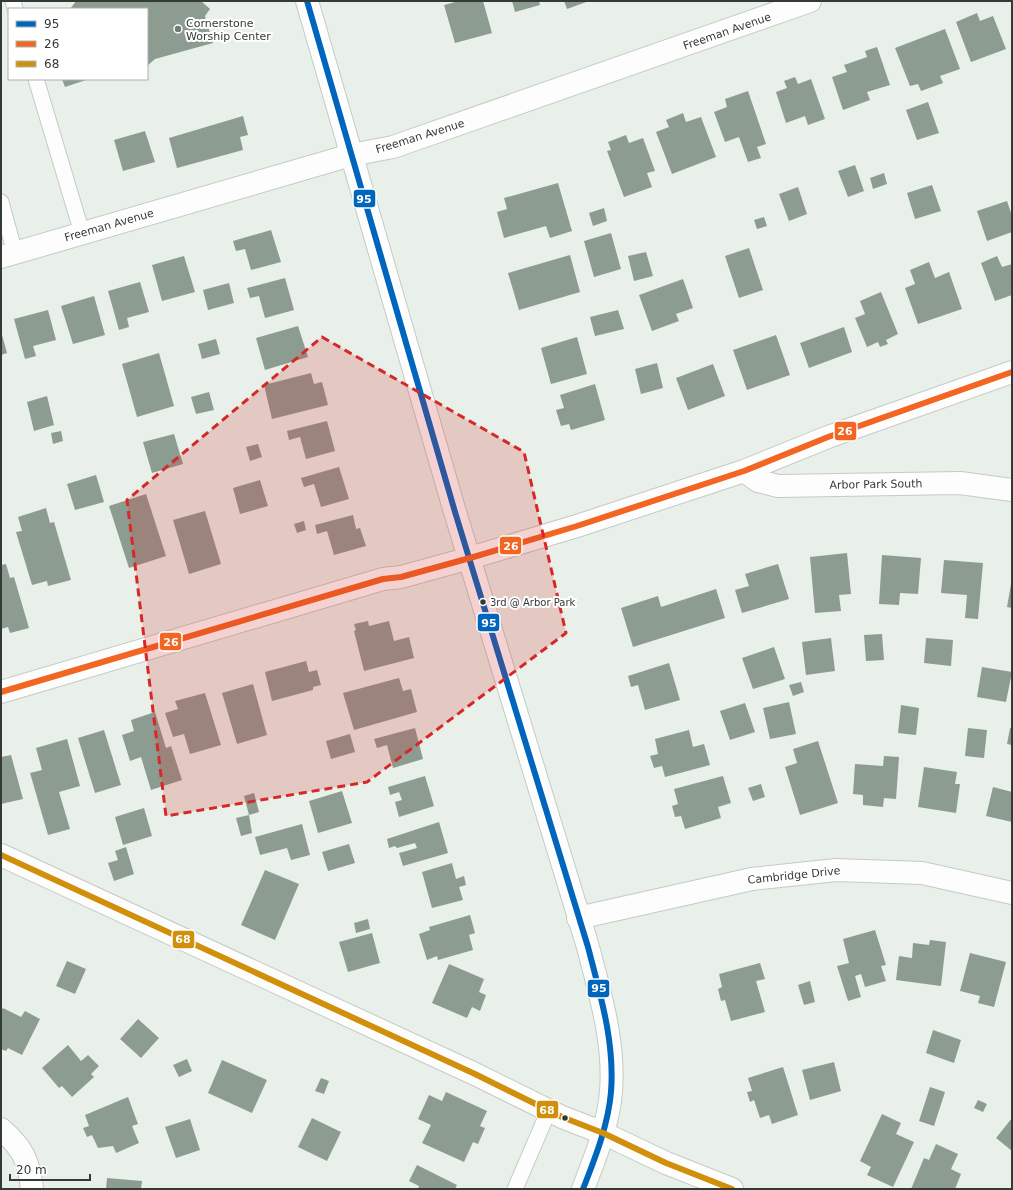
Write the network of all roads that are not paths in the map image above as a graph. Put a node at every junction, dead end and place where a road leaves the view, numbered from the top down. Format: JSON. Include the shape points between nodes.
{"nodes":[{"id":1,"x":307,"y":1,"type":"edge"},
{"id":2,"x":810,"y":1,"type":"edge"},
{"id":3,"x":36,"y":80,"type":"edge"},
{"id":4,"x":351,"y":155,"type":"junction"},
{"id":5,"x":1,"y":202,"type":"edge"},
{"id":6,"x":82,"y":233,"type":"junction"},
{"id":7,"x":8,"y":255,"type":"edge"},
{"id":8,"x":1012,"y":372,"type":"edge"},
{"id":9,"x":744,"y":471,"type":"junction"},
{"id":10,"x":1012,"y":490,"type":"edge"},
{"id":11,"x":470,"y":558,"type":"junction"},
{"id":12,"x":1,"y":692,"type":"edge"},
{"id":13,"x":1,"y":855,"type":"edge"},
{"id":14,"x":1012,"y":893,"type":"edge"},
{"id":15,"x":578,"y":918,"type":"junction"},
{"id":16,"x":549,"y":1110,"type":"junction"},
{"id":17,"x":1,"y":1129,"type":"edge"},
{"id":18,"x":603,"y":1133,"type":"junction"},
{"id":19,"x":32,"y":1189,"type":"edge"},
{"id":20,"x":515,"y":1189,"type":"edge"},
{"id":21,"x":583,"y":1189,"type":"edge"},
{"id":22,"x":732,"y":1189,"type":"edge"}],
"edges":[{"from":1,"to":4,"type":"street"},
{"from":2,"to":4,"type":"street","name":"Freeman Avenue","via":[[443,131],[394,147]]},
{"from":3,"to":6,"type":"lane"},
{"from":4,"to":6,"type":"street","name":"Freeman Avenue"},
{"from":4,"to":11,"type":"street"},
{"from":5,"to":7,"type":"lane"},
{"from":6,"to":7,"type":"street","name":"Freeman Avenue"},
{"from":8,"to":9,"type":"street","via":[[828,437]]},
{"from":9,"to":10,"type":"street","name":"Arbor Park South","via":[[758,481],[778,486],[960,483]]},
{"from":9,"to":11,"type":"street"},
{"from":11,"to":12,"type":"street","via":[[401,577],[383,579]]},
{"from":11,"to":15,"type":"street"},
{"from":13,"to":16,"type":"street"},
{"from":14,"to":15,"type":"street","name":"Cambridge Drive","via":[[922,873],[836,870],[752,879]]},
{"from":15,"to":18,"type":"street","via":[[602,1000],[611,1053],[611,1093]]},
{"from":16,"to":18,"type":"street"},
{"from":16,"to":20,"type":"lane"},
{"from":17,"to":19,"type":"street","via":[[12,1139],[27,1161]]},
{"from":18,"to":21,"type":"street"},
{"from":18,"to":22,"type":"street","via":[[666,1163]]}]}
